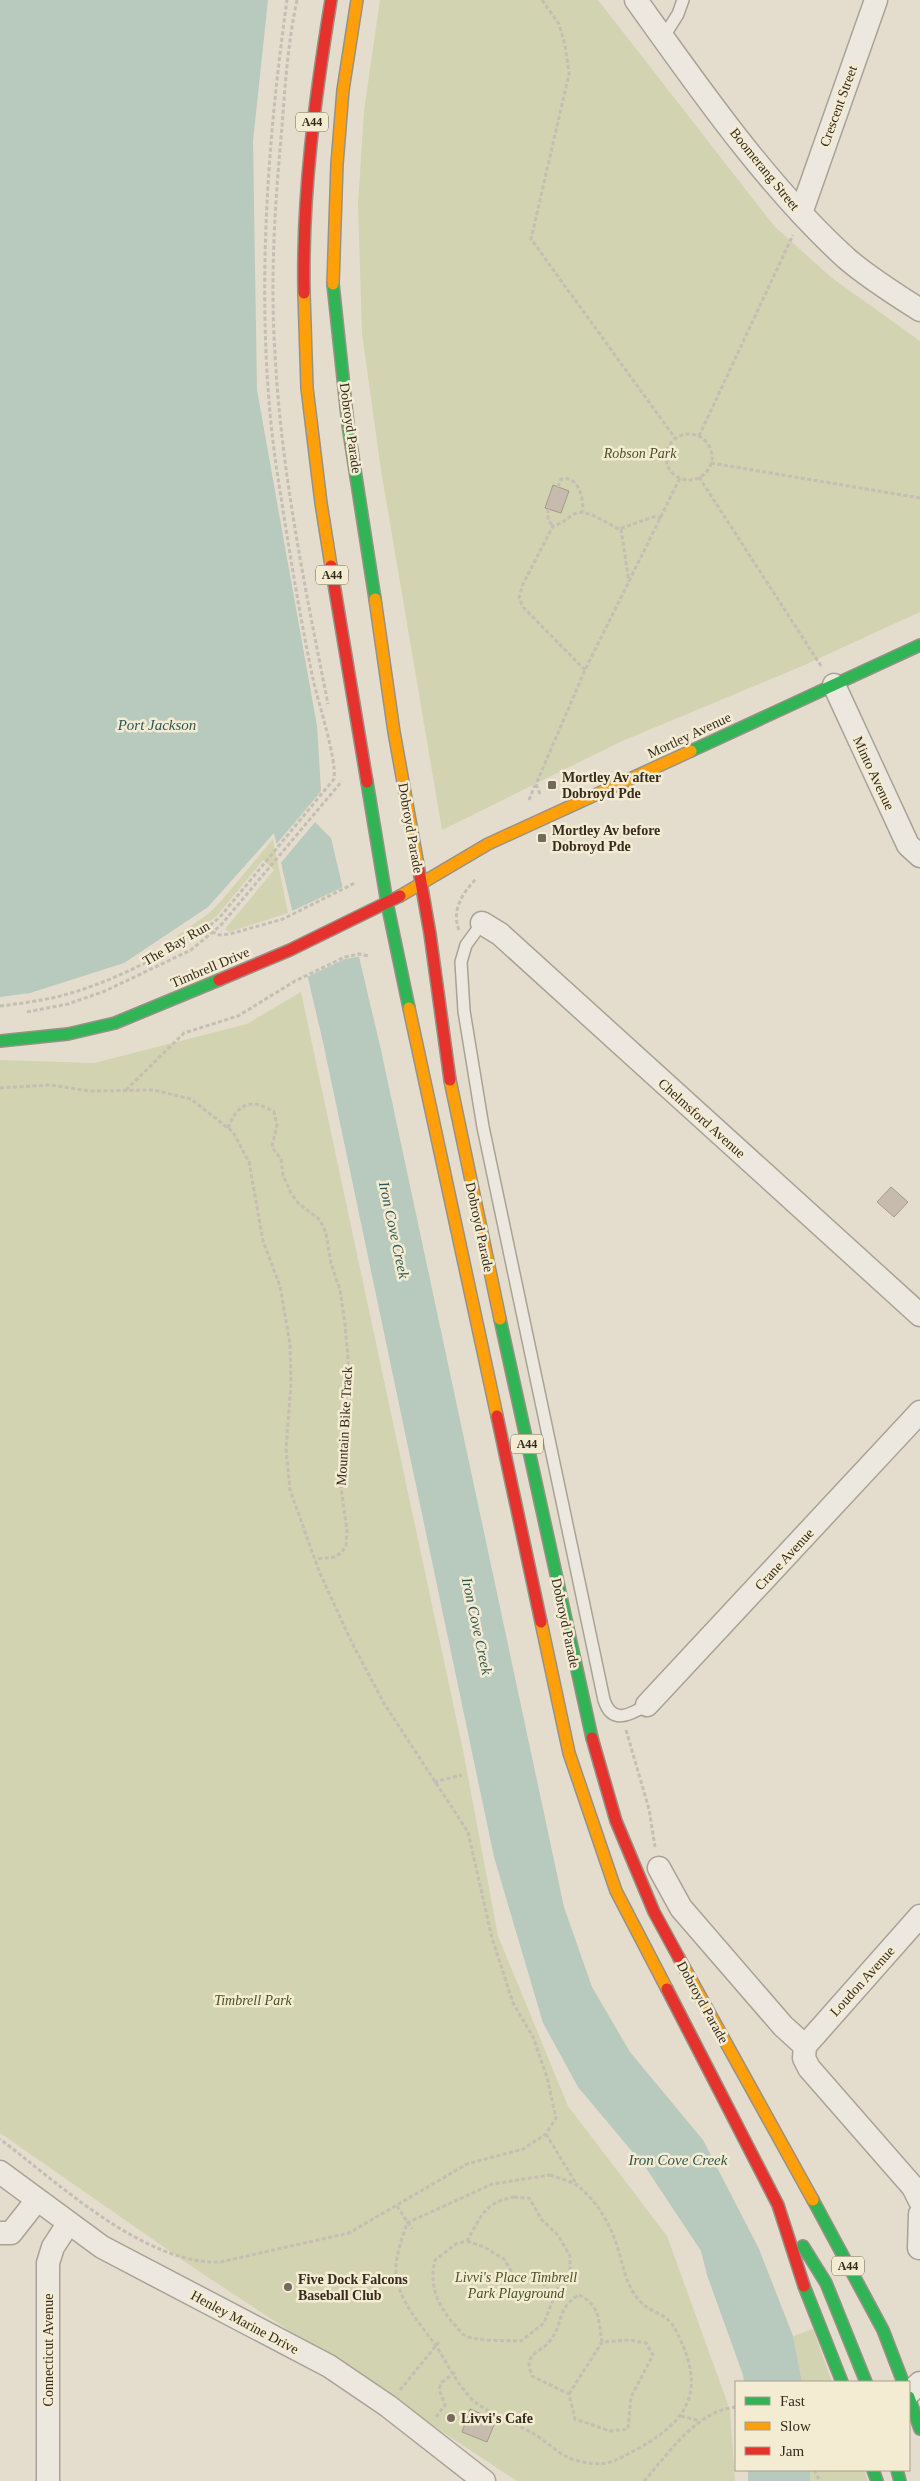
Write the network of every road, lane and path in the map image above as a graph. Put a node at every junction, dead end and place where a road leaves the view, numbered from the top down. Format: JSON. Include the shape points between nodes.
{"nodes":[{"id":1,"x":330,"y":0,"type":"edge"},
{"id":2,"x":357,"y":0,"type":"edge"},
{"id":3,"x":542,"y":0,"type":"edge"},
{"id":4,"x":636,"y":0,"type":"edge"},
{"id":5,"x":683,"y":0,"type":"edge"},
{"id":6,"x":876,"y":0,"type":"edge"},
{"id":7,"x":663,"y":38,"type":"junction"},
{"id":8,"x":801,"y":213,"type":"junction"},
{"id":9,"x":920,"y":310,"type":"edge"},
{"id":10,"x":699,"y":436,"type":"junction"},
{"id":11,"x":675,"y":438,"type":"junction"},
{"id":12,"x":711,"y":463,"type":"junction"},
{"id":13,"x":680,"y":478,"type":"junction"},
{"id":14,"x":699,"y":478,"type":"junction"},
{"id":15,"x":558,"y":487,"type":"dead end"},
{"id":16,"x":920,"y":498,"type":"edge"},
{"id":17,"x":548,"y":509,"type":"dead end"},
{"id":18,"x":583,"y":512,"type":"junction"},
{"id":19,"x":661,"y":518,"type":"junction"},
{"id":20,"x":552,"y":526,"type":"junction"},
{"id":21,"x":621,"y":529,"type":"junction"},
{"id":22,"x":629,"y":582,"type":"junction"},
{"id":23,"x":920,"y":645,"type":"edge"},
{"id":24,"x":585,"y":670,"type":"junction"},
{"id":25,"x":834,"y":685,"type":"junction"},
{"id":26,"x":343,"y":776,"type":"dead end"},
{"id":27,"x":328,"y":788,"type":"dead end"},
{"id":28,"x":549,"y":815,"type":"junction"},
{"id":29,"x":920,"y":856,"type":"edge"},
{"id":30,"x":480,"y":875,"type":"dead end"},
{"id":31,"x":355,"y":883,"type":"dead end"},
{"id":32,"x":422,"y":885,"type":"junction"},
{"id":33,"x":387,"y":903,"type":"junction"},
{"id":34,"x":482,"y":923,"type":"joint"},
{"id":35,"x":457,"y":925,"type":"dead end"},
{"id":36,"x":206,"y":929,"type":"junction"},
{"id":37,"x":212,"y":933,"type":"junction"},
{"id":38,"x":369,"y":956,"type":"dead end"},
{"id":39,"x":0,"y":1006,"type":"edge"},
{"id":40,"x":19,"y":1014,"type":"dead end"},
{"id":41,"x":0,"y":1041,"type":"edge"},
{"id":42,"x":0,"y":1088,"type":"edge"},
{"id":43,"x":126,"y":1090,"type":"junction"},
{"id":44,"x":228,"y":1128,"type":"junction"},
{"id":45,"x":920,"y":1315,"type":"edge"},
{"id":46,"x":920,"y":1412,"type":"edge"},
{"id":47,"x":315,"y":1559,"type":"junction"},
{"id":48,"x":647,"y":1705,"type":"joint"},
{"id":49,"x":623,"y":1716,"type":"junction"},
{"id":50,"x":462,"y":1775,"type":"dead end"},
{"id":51,"x":434,"y":1782,"type":"junction"},
{"id":52,"x":658,"y":1868,"type":"joint"},
{"id":53,"x":920,"y":1916,"type":"edge"},
{"id":54,"x":805,"y":2046,"type":"junction"},
{"id":55,"x":546,"y":2134,"type":"junction"},
{"id":56,"x":0,"y":2139,"type":"edge"},
{"id":57,"x":0,"y":2172,"type":"edge"},
{"id":58,"x":577,"y":2185,"type":"junction"},
{"id":59,"x":37,"y":2200,"type":"junction"},
{"id":60,"x":920,"y":2201,"type":"edge"},
{"id":61,"x":778,"y":2205,"type":"junction"},
{"id":62,"x":397,"y":2206,"type":"junction"},
{"id":63,"x":920,"y":2214,"type":"edge"},
{"id":64,"x":407,"y":2223,"type":"junction"},
{"id":65,"x":68,"y":2224,"type":"junction"},
{"id":66,"x":412,"y":2229,"type":"dead end"},
{"id":67,"x":0,"y":2233,"type":"edge"},
{"id":68,"x":467,"y":2241,"type":"junction"},
{"id":69,"x":919,"y":2248,"type":"edge"},
{"id":70,"x":553,"y":2299,"type":"junction"},
{"id":71,"x":439,"y":2342,"type":"dead end"},
{"id":72,"x":602,"y":2342,"type":"junction"},
{"id":73,"x":436,"y":2346,"type":"junction"},
{"id":74,"x":456,"y":2372,"type":"junction"},
{"id":75,"x":842,"y":2381,"type":"edge"},
{"id":76,"x":866,"y":2381,"type":"edge"},
{"id":77,"x":903,"y":2381,"type":"edge"},
{"id":78,"x":920,"y":2383,"type":"edge"},
{"id":79,"x":569,"y":2394,"type":"junction"},
{"id":80,"x":910,"y":2394,"type":"edge"},
{"id":81,"x":910,"y":2398,"type":"edge"},
{"id":82,"x":388,"y":2406,"type":"junction"},
{"id":83,"x":735,"y":2407,"type":"edge"},
{"id":84,"x":681,"y":2416,"type":"junction"},
{"id":85,"x":700,"y":2421,"type":"junction"},
{"id":86,"x":920,"y":2429,"type":"edge"},
{"id":87,"x":424,"y":2433,"type":"junction"},
{"id":88,"x":48,"y":2481,"type":"edge"},
{"id":89,"x":484,"y":2481,"type":"edge"},
{"id":90,"x":644,"y":2481,"type":"edge"}],
"edges":[{"from":1,"to":33,"type":"main road","name":"Dobroyd Parade","number":"A44","via":[[314,104],[303,245],[307,388],[322,513]]},
{"from":2,"to":32,"type":"main road","name":"Dobroyd Parade","number":"A44","via":[[343,90],[333,284],[348,425],[394,732]]},
{"from":3,"to":11,"type":"path","via":[[559,24],[568,74],[531,239]]},
{"from":4,"to":7,"type":"street","name":"Boomerang Street"},
{"from":5,"to":7,"type":"lane"},
{"from":6,"to":8,"type":"street","name":"Crescent Street"},
{"from":7,"to":8,"type":"street","name":"Boomerang Street","via":[[766,174]]},
{"from":8,"to":9,"type":"street","name":"Boomerang Street","via":[[847,259]]},
{"from":8,"to":10,"type":"path","via":[[787,252]]},
{"from":10,"to":11,"type":"path","via":[[687,434]]},
{"from":10,"to":12,"type":"path","via":[[710,448]]},
{"from":11,"to":13,"type":"path","via":[[666,456],[670,469]]},
{"from":12,"to":14,"type":"path"},
{"from":12,"to":16,"type":"path"},
{"from":13,"to":14,"type":"path"},
{"from":13,"to":19,"type":"path"},
{"from":14,"to":25,"type":"path"},
{"from":15,"to":18,"type":"path","via":[[561,479],[574,482],[583,500]]},
{"from":17,"to":20,"type":"path","via":[[548,520]]},
{"from":18,"to":20,"type":"path"},
{"from":18,"to":21,"type":"path"},
{"from":19,"to":21,"type":"path","via":[[656,516]]},
{"from":19,"to":22,"type":"path"},
{"from":20,"to":24,"type":"path","via":[[519,598],[523,607]]},
{"from":21,"to":22,"type":"path"},
{"from":22,"to":24,"type":"path"},
{"from":23,"to":25,"type":"main road","name":"Mortley Avenue"},
{"from":24,"to":28,"type":"path","via":[[536,784]]},
{"from":25,"to":28,"type":"main road","name":"Mortley Avenue"},
{"from":25,"to":29,"type":"street","name":"Minto Avenue","via":[[908,845]]},
{"from":26,"to":37,"type":"path","via":[[333,793]]},
{"from":27,"to":36,"type":"path","name":"The Bay Run","via":[[220,917]]},
{"from":28,"to":32,"type":"main road","name":"Mortley Avenue","via":[[444,868]]},
{"from":30,"to":35,"type":"path","via":[[461,896]]},
{"from":31,"to":37,"type":"path","via":[[283,919],[230,934]]},
{"from":32,"to":33,"type":"main road","name":"Timbrell Drive"},
{"from":32,"to":77,"type":"main road","name":"Dobroyd Parade","number":"A44","via":[[453,1101],[586,1713],[616,1821],[654,1912],[883,2330]]},
{"from":33,"to":41,"type":"main road","name":"Timbrell Drive","via":[[290,950],[115,1023],[68,1034]]},
{"from":33,"to":61,"type":"main road","name":"Dobroyd Parade","number":"A44","via":[[578,1785],[616,1891]]},
{"from":34,"to":45,"type":"street","name":"Chelmsford Avenue","via":[[500,934]]},
{"from":34,"to":49,"type":"lane","name":"Dobroyd Parade","via":[[466,944],[461,962],[464,1011],[483,1126],[604,1700],[606,1708]]},
{"from":36,"to":37,"type":"path"},
{"from":36,"to":39,"type":"path","name":"The Bay Run","via":[[97,984],[70,994]]},
{"from":37,"to":40,"type":"path","via":[[191,950],[105,991],[68,1004]]},
{"from":38,"to":43,"type":"path","via":[[346,957],[295,981],[238,1016],[184,1033]]},
{"from":42,"to":43,"type":"path","via":[[50,1085],[90,1091]]},
{"from":43,"to":44,"type":"path","via":[[154,1090],[191,1099]]},
{"from":44,"to":47,"type":"path","via":[[249,1162],[263,1241],[280,1286],[290,1344],[291,1384],[286,1449],[290,1490]]},
{"from":44,"to":47,"type":"path","name":"Mountain Bike Track","via":[[235,1111],[246,1105],[265,1106],[274,1112],[278,1125],[272,1147],[281,1160],[291,1193],[298,1203],[320,1220],[326,1233],[343,1305],[348,1358],[346,1431],[339,1474],[346,1544],[335,1557]]},
{"from":46,"to":48,"type":"street","name":"Crane Avenue"},
{"from":47,"to":51,"type":"path","via":[[352,1643],[385,1705]]},
{"from":48,"to":49,"type":"lane"},
{"from":49,"to":52,"type":"path","via":[[649,1808]]},
{"from":50,"to":51,"type":"path"},
{"from":51,"to":55,"type":"path","via":[[468,1832],[498,1956],[513,2003],[533,2037],[547,2077],[556,2118]]},
{"from":52,"to":54,"type":"street","via":[[681,1908],[783,2026]]},
{"from":53,"to":54,"type":"street","name":"Loudon Avenue"},
{"from":54,"to":60,"type":"street","via":[[804,2058],[809,2068],[913,2187]]},
{"from":55,"to":58,"type":"path"},
{"from":55,"to":62,"type":"path","via":[[523,2149],[467,2164]]},
{"from":56,"to":62,"type":"path","via":[[113,2225],[190,2261],[220,2262],[349,2234]]},
{"from":57,"to":59,"type":"street","name":"Henley Marine Drive"},
{"from":58,"to":64,"type":"path","via":[[550,2175],[492,2184]]},
{"from":58,"to":84,"type":"path","via":[[610,2225],[628,2287],[642,2304],[660,2313],[673,2326],[687,2358],[692,2380],[690,2397]]},
{"from":59,"to":65,"type":"street","name":"Henley Marine Drive"},
{"from":59,"to":67,"type":"street","via":[[11,2233]]},
{"from":61,"to":75,"type":"main road","name":"Dobroyd Parade","number":"A44","via":[[807,2294]]},
{"from":61,"to":76,"type":"main road","via":[[826,2283]]},
{"from":62,"to":64,"type":"path"},
{"from":63,"to":69,"type":"street"},
{"from":64,"to":66,"type":"path"},
{"from":64,"to":73,"type":"path","via":[[396,2257],[397,2282],[410,2309]]},
{"from":65,"to":82,"type":"street","name":"Henley Marine Drive","via":[[102,2247],[330,2366]]},
{"from":65,"to":88,"type":"street","name":"Connecticut Avenue","via":[[53,2247],[48,2263]]},
{"from":68,"to":70,"type":"path","via":[[504,2260],[514,2276],[546,2284]]},
{"from":68,"to":70,"type":"path","via":[[483,2213],[496,2201],[529,2198],[570,2256],[570,2275],[559,2284]]},
{"from":68,"to":70,"type":"path","via":[[456,2244],[434,2260],[432,2272],[434,2293],[446,2315],[464,2335],[521,2341],[544,2322]]},
{"from":71,"to":73,"type":"path"},
{"from":72,"to":79,"type":"path"},
{"from":72,"to":79,"type":"path","via":[[597,2309],[578,2294],[567,2302],[557,2331],[548,2344],[534,2353],[529,2364],[532,2376]]},
{"from":72,"to":79,"type":"path","via":[[629,2340],[646,2343],[653,2355],[631,2397],[628,2429],[610,2431],[575,2419]]},
{"from":73,"to":74,"type":"path"},
{"from":73,"to":82,"type":"path"},
{"from":74,"to":84,"type":"path","via":[[459,2384],[475,2402],[578,2461],[609,2465],[663,2434]]},
{"from":74,"to":87,"type":"path","via":[[442,2382],[439,2389],[445,2404]]},
{"from":78,"to":80,"type":"street"},
{"from":81,"to":86,"type":"main road"},
{"from":82,"to":87,"type":"street","name":"Henley Marine Drive"},
{"from":83,"to":85,"type":"path","via":[[711,2414]]},
{"from":84,"to":85,"type":"path"},
{"from":85,"to":90,"type":"path"},
{"from":87,"to":89,"type":"street","name":"Henley Marine Drive"}]}
